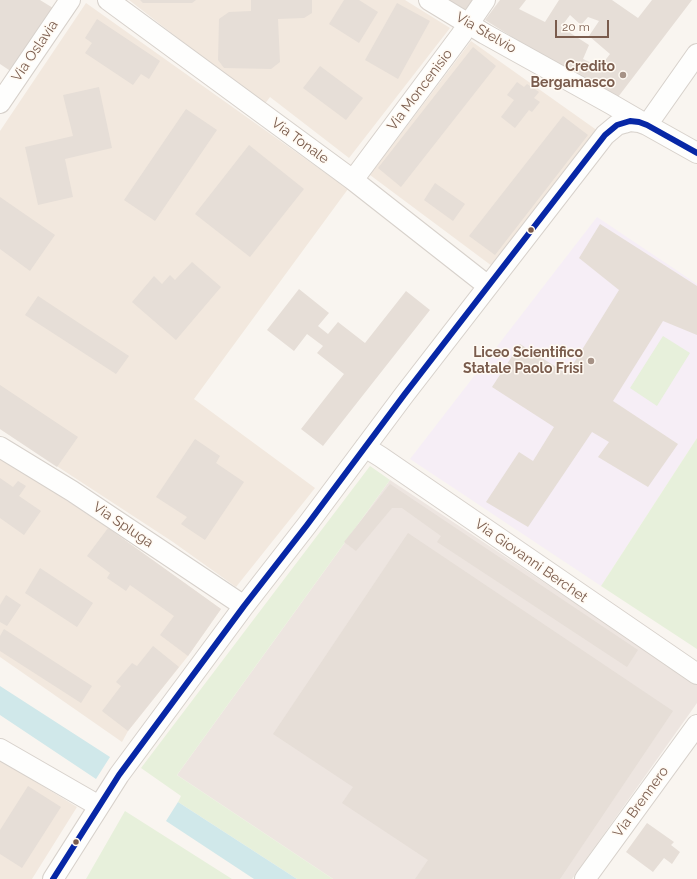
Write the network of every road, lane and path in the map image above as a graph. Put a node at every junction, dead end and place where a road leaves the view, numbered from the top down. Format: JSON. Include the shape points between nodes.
{"nodes":[{"id":1,"x":70,"y":0,"type":"edge"},
{"id":2,"x":108,"y":0,"type":"edge"},
{"id":3,"x":430,"y":0,"type":"edge"},
{"id":4,"x":485,"y":0,"type":"edge"},
{"id":5,"x":469,"y":24,"type":"junction"},
{"id":6,"x":697,"y":54,"type":"edge"},
{"id":7,"x":0,"y":103,"type":"edge"},
{"id":8,"x":647,"y":125,"type":"junction"},
{"id":9,"x":697,"y":153,"type":"edge"},
{"id":10,"x":353,"y":180,"type":"junction"},
{"id":11,"x":488,"y":286,"type":"junction"},
{"id":12,"x":0,"y":447,"type":"edge"},
{"id":13,"x":365,"y":447,"type":"junction"},
{"id":14,"x":244,"y":606,"type":"junction"},
{"id":15,"x":697,"y":674,"type":"edge"},
{"id":16,"x":697,"y":725,"type":"edge"},
{"id":17,"x":0,"y":749,"type":"edge"},
{"id":18,"x":99,"y":806,"type":"junction"},
{"id":19,"x":53,"y":879,"type":"edge"},
{"id":20,"x":585,"y":879,"type":"edge"}],
"edges":[{"from":1,"to":7,"type":"street","name":"Via Oslavia"},
{"from":2,"to":10,"type":"street","name":"Via Tonale"},
{"from":3,"to":5,"type":"street","name":"Via Stelvio"},
{"from":4,"to":5,"type":"street","name":"Via Moncenisio"},
{"from":5,"to":8,"type":"street","name":"Via Stelvio"},
{"from":5,"to":10,"type":"street","name":"Via Moncenisio"},
{"from":6,"to":8,"type":"street"},
{"from":8,"to":9,"type":"street","name":"Via Stelvio"},
{"from":8,"to":11,"type":"street","via":[[624,122],[605,136]]},
{"from":10,"to":11,"type":"street","name":"Via Tonale"},
{"from":11,"to":13,"type":"street"},
{"from":12,"to":14,"type":"street","name":"Via Spluga"},
{"from":13,"to":14,"type":"street"},
{"from":13,"to":15,"type":"street","name":"Via Giovanni Berchet"},
{"from":14,"to":18,"type":"street","via":[[119,775]]},
{"from":16,"to":20,"type":"street","name":"Via Brennero"},
{"from":17,"to":18,"type":"street"},
{"from":18,"to":19,"type":"street"}]}
